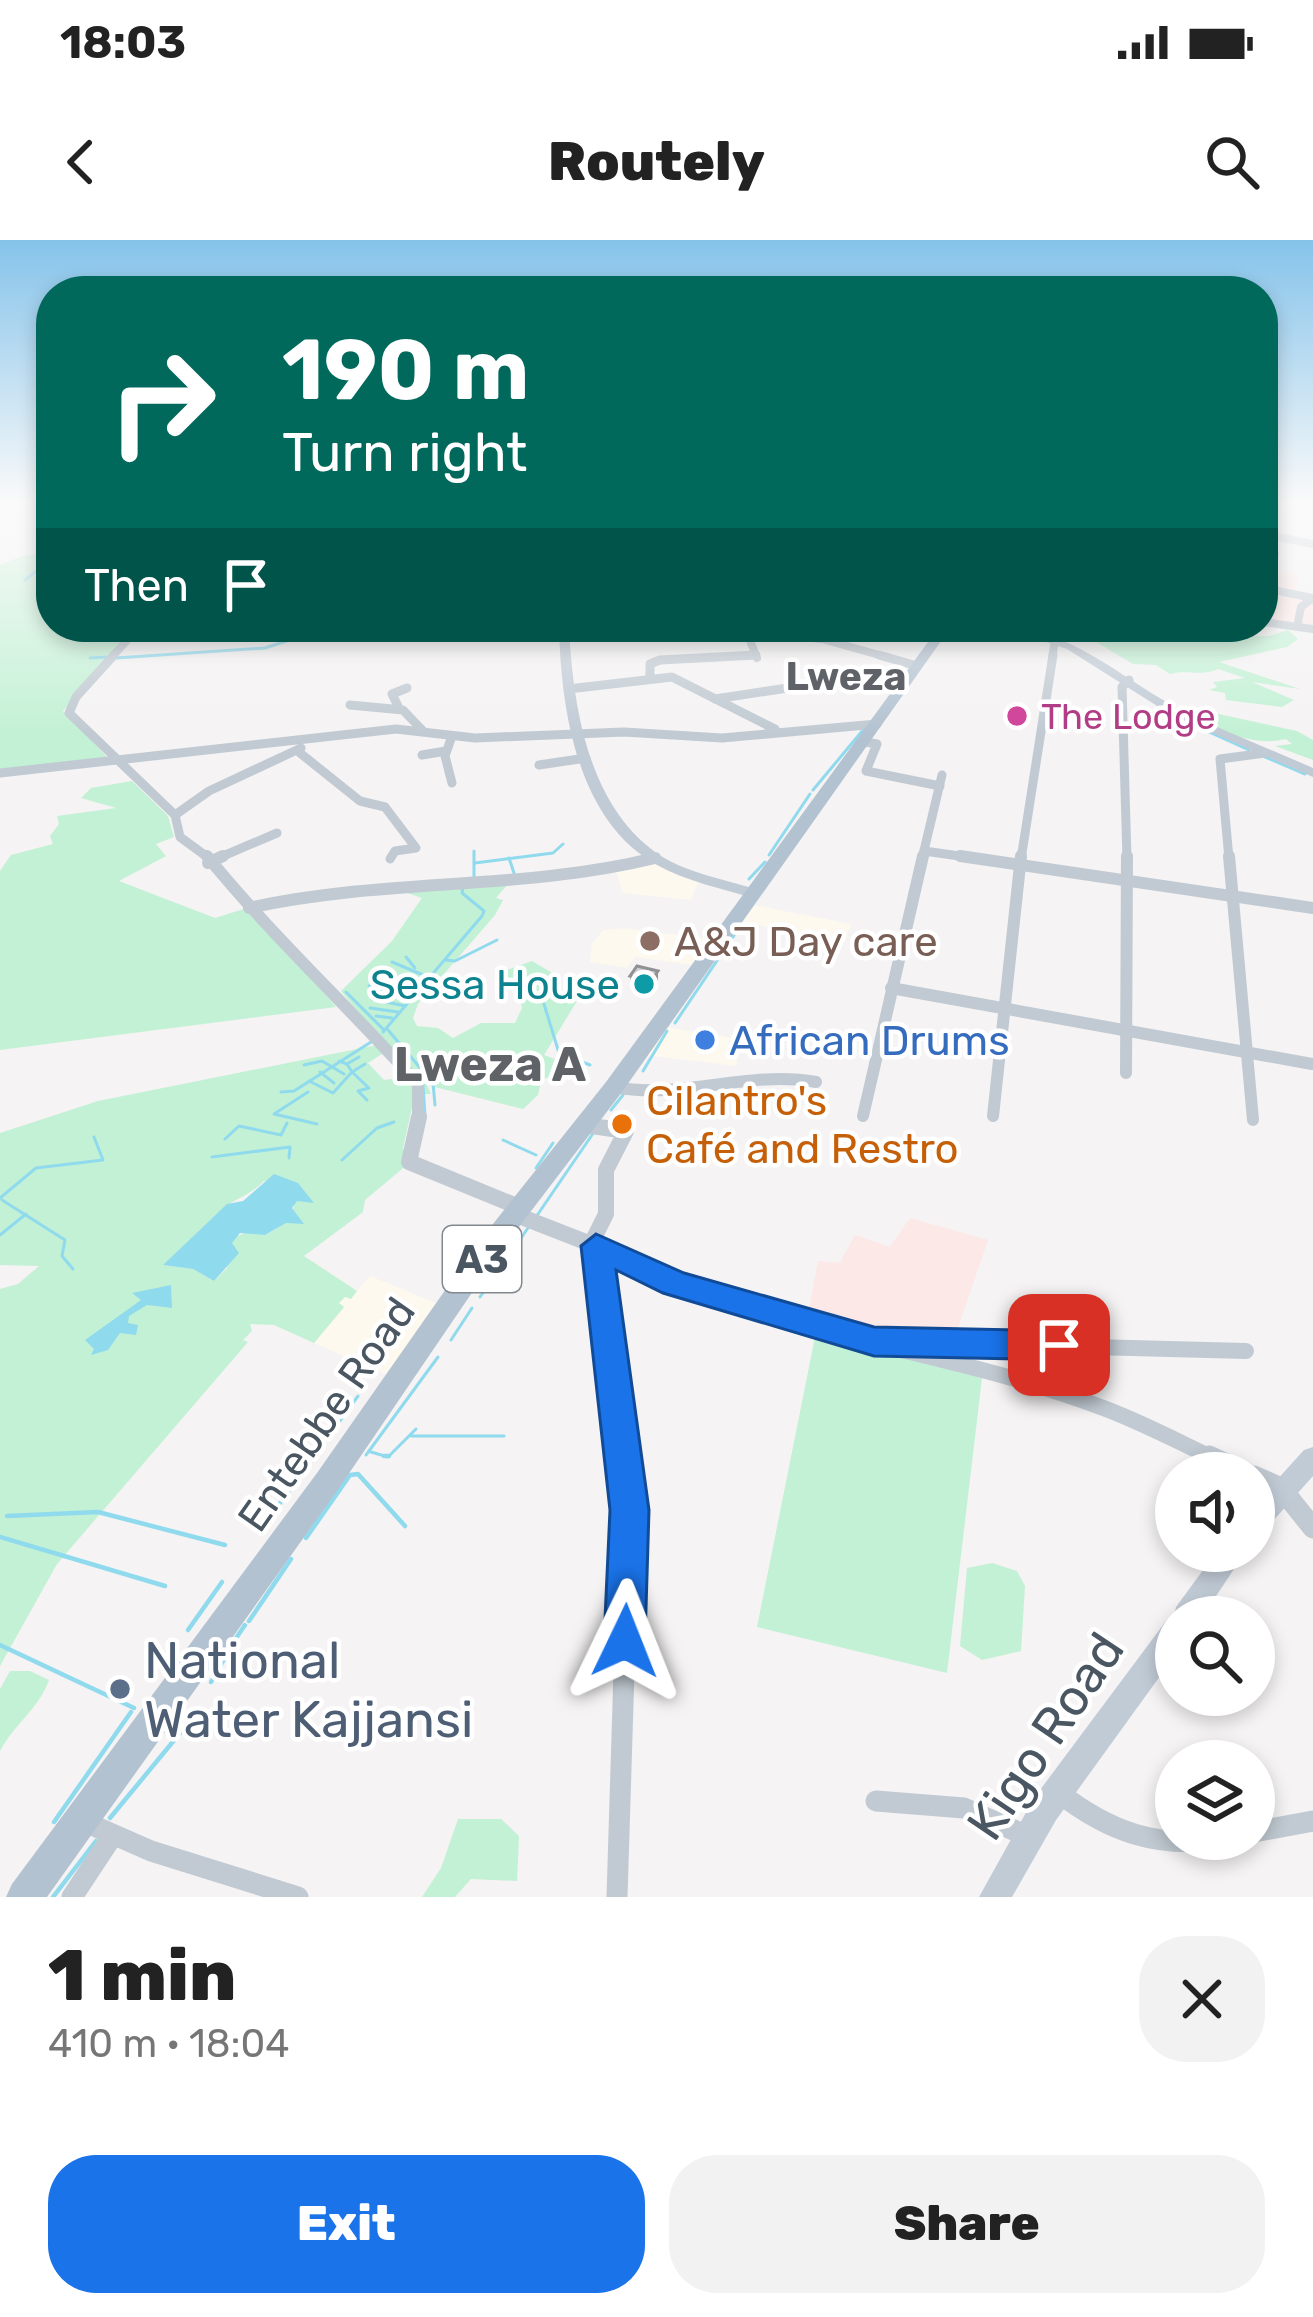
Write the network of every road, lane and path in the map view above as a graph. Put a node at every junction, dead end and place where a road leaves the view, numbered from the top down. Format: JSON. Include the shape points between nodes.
{"nodes":[{"id":1,"x":1278,"y":591,"type":"edge"},
{"id":2,"x":1313,"y":598,"type":"edge"},
{"id":3,"x":1302,"y":612,"type":"junction"},
{"id":4,"x":1313,"y":616,"type":"edge"},
{"id":5,"x":1278,"y":624,"type":"edge"},
{"id":6,"x":1297,"y":627,"type":"junction"},
{"id":7,"x":1313,"y":629,"type":"edge"},
{"id":8,"x":127,"y":642,"type":"edge"},
{"id":9,"x":565,"y":642,"type":"edge"},
{"id":10,"x":751,"y":642,"type":"edge"},
{"id":11,"x":833,"y":642,"type":"edge"},
{"id":12,"x":934,"y":642,"type":"edge"},
{"id":13,"x":1055,"y":642,"type":"edge"},
{"id":14,"x":1059,"y":642,"type":"edge"},
{"id":15,"x":917,"y":666,"type":"junction"},
{"id":16,"x":650,"y":678,"type":"junction"},
{"id":17,"x":1129,"y":680,"type":"junction"},
{"id":18,"x":407,"y":688,"type":"dead end"},
{"id":19,"x":794,"y":688,"type":"dead end"},
{"id":20,"x":568,"y":689,"type":"junction"},
{"id":21,"x":715,"y":699,"type":"junction"},
{"id":22,"x":417,"y":700,"type":"dead end"},
{"id":23,"x":350,"y":705,"type":"dead end"},
{"id":24,"x":394,"y":707,"type":"junction"},
{"id":25,"x":474,"y":721,"type":"dead end"},
{"id":26,"x":775,"y":729,"type":"junction"},
{"id":27,"x":423,"y":731,"type":"junction"},
{"id":28,"x":578,"y":733,"type":"junction"},
{"id":29,"x":871,"y":733,"type":"junction"},
{"id":30,"x":452,"y":736,"type":"junction"},
{"id":31,"x":475,"y":738,"type":"junction"},
{"id":32,"x":302,"y":748,"type":"junction"},
{"id":33,"x":446,"y":751,"type":"junction"},
{"id":34,"x":1265,"y":753,"type":"junction"},
{"id":35,"x":422,"y":755,"type":"dead end"},
{"id":36,"x":586,"y":758,"type":"junction"},
{"id":37,"x":114,"y":762,"type":"junction"},
{"id":38,"x":539,"y":765,"type":"dead end"},
{"id":39,"x":0,"y":772,"type":"edge"},
{"id":40,"x":1313,"y":773,"type":"edge"},
{"id":41,"x":452,"y":783,"type":"dead end"},
{"id":42,"x":175,"y":815,"type":"junction"},
{"id":43,"x":277,"y":833,"type":"dead end"},
{"id":44,"x":924,"y":850,"type":"junction"},
{"id":45,"x":655,"y":858,"type":"junction"},
{"id":46,"x":390,"y":860,"type":"dead end"},
{"id":47,"x":208,"y":863,"type":"junction"},
{"id":48,"x":1020,"y":864,"type":"junction"},
{"id":49,"x":1124,"y":880,"type":"junction"},
{"id":50,"x":754,"y":893,"type":"junction"},
{"id":51,"x":1230,"y":895,"type":"junction"},
{"id":52,"x":249,"y":908,"type":"junction"},
{"id":53,"x":1313,"y":908,"type":"edge"},
{"id":54,"x":891,"y":988,"type":"junction"},
{"id":55,"x":1005,"y":1008,"type":"junction"},
{"id":56,"x":1124,"y":1030,"type":"junction"},
{"id":57,"x":1250,"y":1052,"type":"junction"},
{"id":58,"x":1312,"y":1064,"type":"edge"},
{"id":59,"x":1126,"y":1073,"type":"dead end"},
{"id":60,"x":816,"y":1082,"type":"dead end"},
{"id":61,"x":614,"y":1087,"type":"junction"},
{"id":62,"x":992,"y":1116,"type":"dead end"},
{"id":63,"x":863,"y":1117,"type":"dead end"},
{"id":64,"x":1253,"y":1120,"type":"dead end"},
{"id":65,"x":585,"y":1125,"type":"junction"},
{"id":66,"x":517,"y":1210,"type":"junction"},
{"id":67,"x":594,"y":1245,"type":"junction"},
{"id":68,"x":874,"y":1342,"type":"junction"},
{"id":69,"x":1246,"y":1351,"type":"dead end"},
{"id":70,"x":1200,"y":1452,"type":"edge"},
{"id":71,"x":1313,"y":1458,"type":"edge"},
{"id":72,"x":1275,"y":1486,"type":"edge"},
{"id":73,"x":1281,"y":1489,"type":"junction"},
{"id":74,"x":1275,"y":1497,"type":"edge"},
{"id":75,"x":1313,"y":1528,"type":"edge"},
{"id":76,"x":1155,"y":1660,"type":"edge"},
{"id":77,"x":1058,"y":1792,"type":"junction"},
{"id":78,"x":876,"y":1801,"type":"dead end"},
{"id":79,"x":80,"y":1820,"type":"junction"},
{"id":80,"x":1313,"y":1821,"type":"edge"},
{"id":81,"x":1275,"y":1828,"type":"edge"},
{"id":82,"x":113,"y":1835,"type":"junction"},
{"id":83,"x":1027,"y":1836,"type":"junction"},
{"id":84,"x":1155,"y":1844,"type":"edge"},
{"id":85,"x":25,"y":1897,"type":"edge"},
{"id":86,"x":72,"y":1897,"type":"edge"},
{"id":87,"x":298,"y":1897,"type":"edge"},
{"id":88,"x":617,"y":1897,"type":"edge"},
{"id":89,"x":995,"y":1897,"type":"edge"}],
"edges":[{"from":1,"to":2,"type":"street"},
{"from":2,"to":3,"type":"street"},
{"from":3,"to":4,"type":"street"},
{"from":3,"to":6,"type":"street"},
{"from":5,"to":6,"type":"street"},
{"from":6,"to":7,"type":"street"},
{"from":8,"to":37,"type":"street","via":[[68,709]]},
{"from":9,"to":20,"type":"street"},
{"from":10,"to":16,"type":"street","via":[[757,659],[660,660],[650,664]]},
{"from":11,"to":15,"type":"street"},
{"from":12,"to":15,"type":"main road","name":"Entebbe Road","number":"A3"},
{"from":13,"to":48,"type":"street"},
{"from":14,"to":17,"type":"street"},
{"from":15,"to":29,"type":"main road","name":"Entebbe Road","number":"A3"},
{"from":16,"to":20,"type":"street"},
{"from":16,"to":21,"type":"street","via":[[675,677]]},
{"from":17,"to":34,"type":"street","via":[[1177,713]]},
{"from":17,"to":49,"type":"street","via":[[1122,687]]},
{"from":18,"to":24,"type":"street","via":[[392,694]]},
{"from":19,"to":21,"type":"street"},
{"from":20,"to":28,"type":"street"},
{"from":21,"to":26,"type":"street"},
{"from":22,"to":24,"type":"street"},
{"from":23,"to":24,"type":"street"},
{"from":24,"to":27,"type":"street","via":[[417,717]]},
{"from":25,"to":31,"type":"street"},
{"from":26,"to":28,"type":"street","via":[[722,738]]},
{"from":26,"to":29,"type":"street"},
{"from":27,"to":30,"type":"street"},
{"from":27,"to":32,"type":"street","via":[[378,731]]},
{"from":28,"to":31,"type":"street"},
{"from":28,"to":36,"type":"street"},
{"from":29,"to":44,"type":"street","via":[[877,745],[866,771],[941,781]]},
{"from":29,"to":50,"type":"main road","name":"Entebbe Road","number":"A3"},
{"from":30,"to":31,"type":"street"},
{"from":30,"to":33,"type":"street"},
{"from":32,"to":37,"type":"street","via":[[223,744]]},
{"from":32,"to":42,"type":"street"},
{"from":32,"to":46,"type":"street","via":[[360,802],[385,807],[416,848],[395,851]]},
{"from":33,"to":35,"type":"street"},
{"from":33,"to":41,"type":"street"},
{"from":34,"to":40,"type":"street"},
{"from":34,"to":51,"type":"street","via":[[1220,758]]},
{"from":36,"to":38,"type":"street"},
{"from":36,"to":45,"type":"street","via":[[618,820]]},
{"from":37,"to":39,"type":"street"},
{"from":37,"to":42,"type":"street"},
{"from":42,"to":47,"type":"street","via":[[177,834]]},
{"from":43,"to":47,"type":"street"},
{"from":44,"to":48,"type":"street"},
{"from":44,"to":54,"type":"street"},
{"from":45,"to":50,"type":"street"},
{"from":45,"to":52,"type":"street","via":[[552,875],[319,893]]},
{"from":47,"to":52,"type":"street"},
{"from":48,"to":49,"type":"street"},
{"from":48,"to":55,"type":"street"},
{"from":49,"to":51,"type":"street"},
{"from":49,"to":56,"type":"street"},
{"from":50,"to":61,"type":"main road","name":"Entebbe Road","number":"A3"},
{"from":51,"to":53,"type":"street"},
{"from":51,"to":57,"type":"street"},
{"from":52,"to":66,"type":"street","via":[[418,1084],[423,1104],[406,1147],[409,1162]]},
{"from":54,"to":55,"type":"street"},
{"from":54,"to":63,"type":"street"},
{"from":55,"to":56,"type":"street"},
{"from":55,"to":62,"type":"street"},
{"from":56,"to":57,"type":"street"},
{"from":56,"to":59,"type":"street"},
{"from":57,"to":58,"type":"street"},
{"from":57,"to":64,"type":"street"},
{"from":60,"to":61,"type":"street","via":[[768,1078],[670,1095]]},
{"from":61,"to":65,"type":"main road","name":"Entebbe Road","number":"A3"},
{"from":65,"to":66,"type":"main road","name":"Entebbe Road","number":"A3"},
{"from":65,"to":67,"type":"street","via":[[626,1131],[606,1170],[606,1214]]},
{"from":66,"to":67,"type":"street"},
{"from":66,"to":79,"type":"main road","name":"Entebbe Road","number":"A3"},
{"from":67,"to":68,"type":"street","via":[[675,1284]]},
{"from":67,"to":88,"type":"street","via":[[629,1510]]},
{"from":68,"to":69,"type":"street"},
{"from":68,"to":70,"type":"street","via":[[1104,1408]]},
{"from":71,"to":73,"type":"street"},
{"from":72,"to":73,"type":"street"},
{"from":73,"to":74,"type":"street"},
{"from":73,"to":75,"type":"street"},
{"from":76,"to":77,"type":"street","name":"Kigo Road"},
{"from":77,"to":83,"type":"street","name":"Kigo Road"},
{"from":77,"to":84,"type":"street","via":[[1109,1828]]},
{"from":78,"to":83,"type":"street","via":[[964,1808]]},
{"from":79,"to":82,"type":"street"},
{"from":79,"to":85,"type":"main road","name":"Entebbe Road","number":"A3"},
{"from":80,"to":81,"type":"street"},
{"from":82,"to":86,"type":"street"},
{"from":82,"to":87,"type":"street"},
{"from":83,"to":89,"type":"street","name":"Kigo Road"}]}
